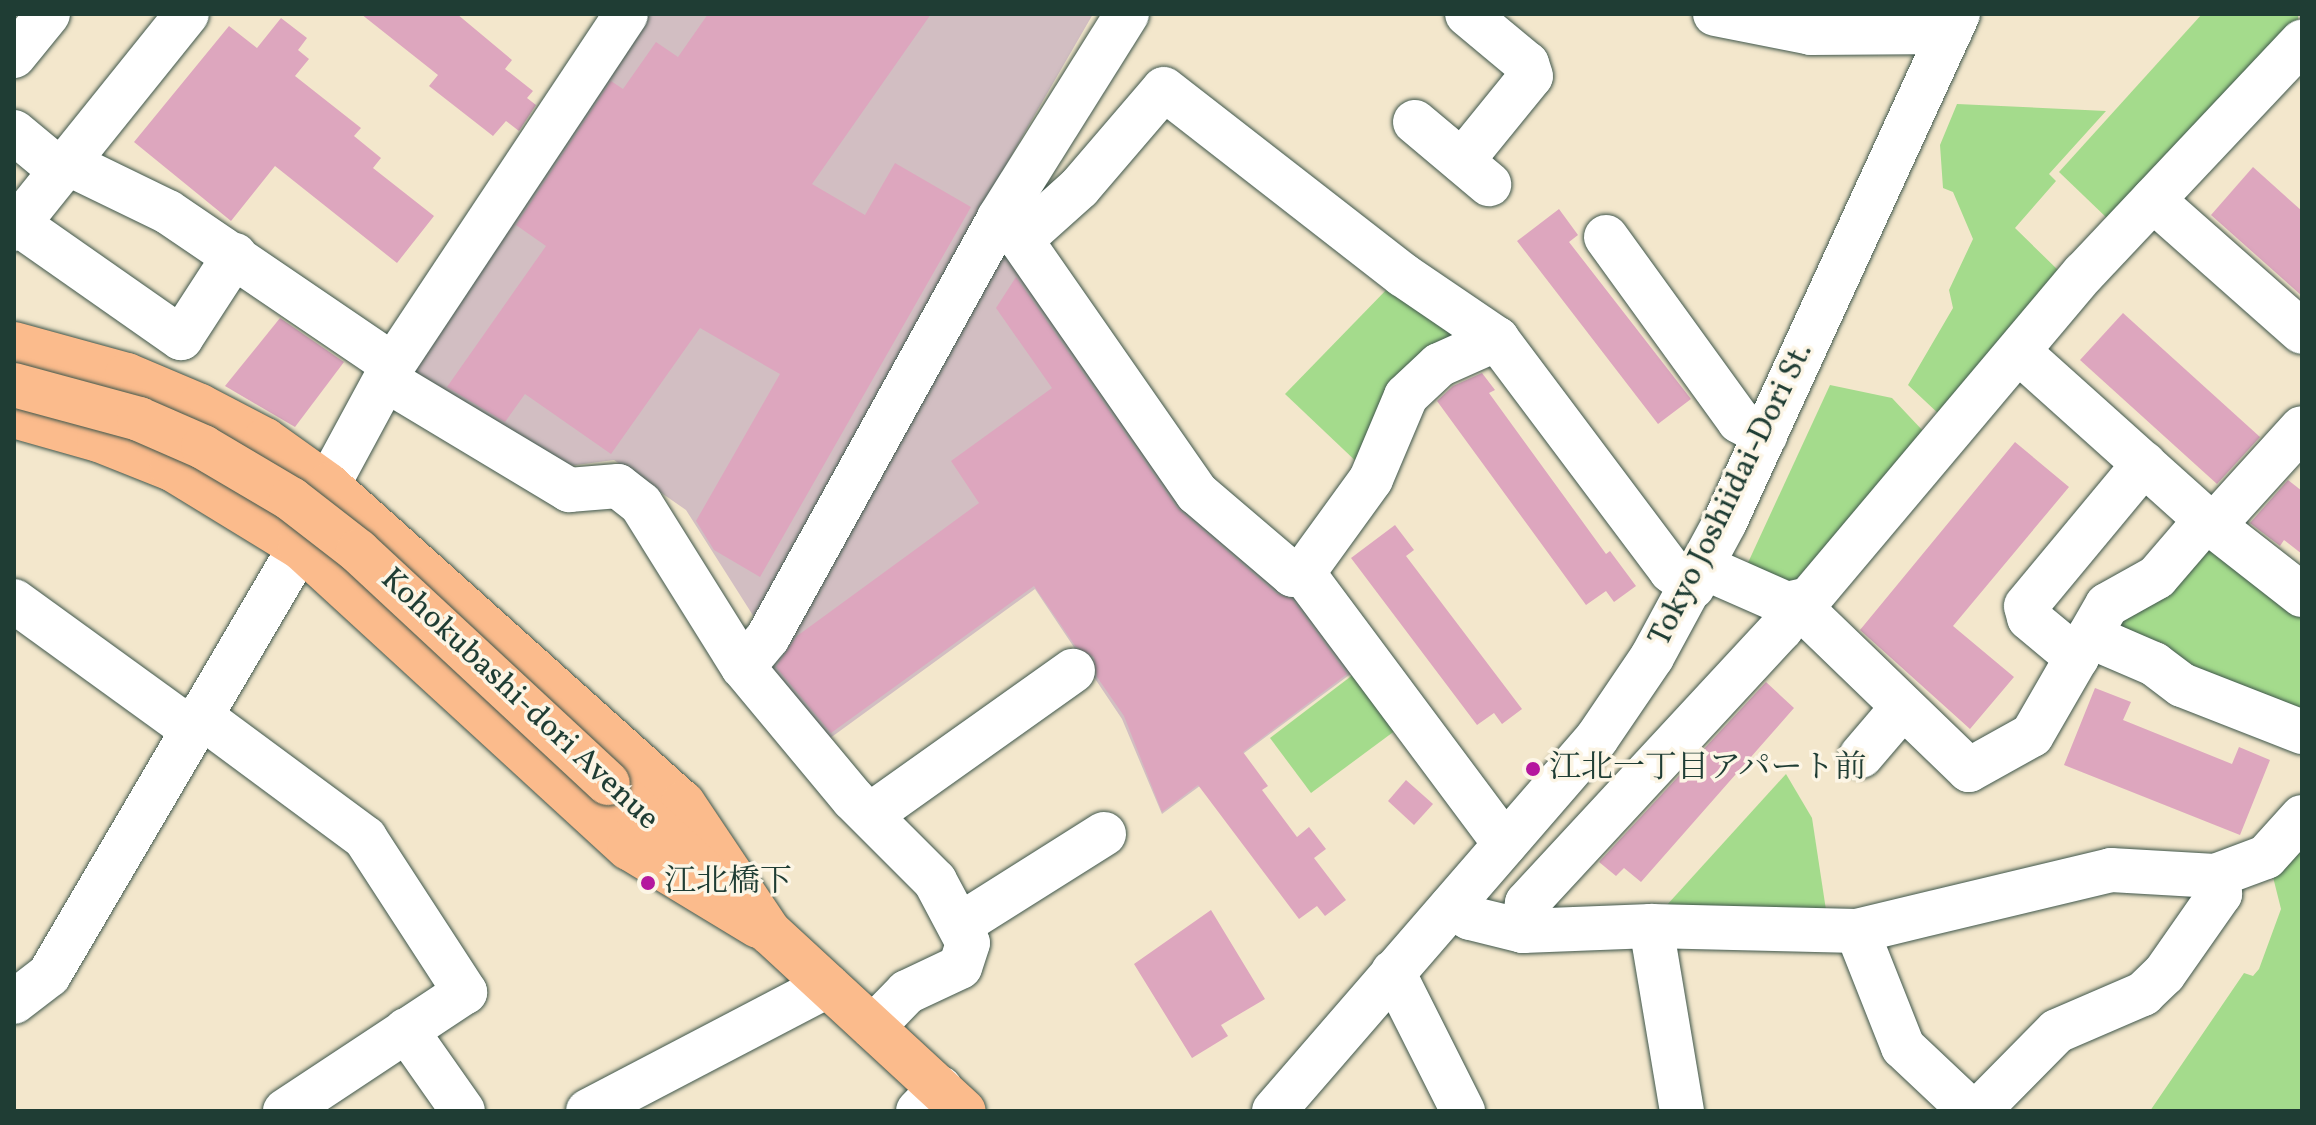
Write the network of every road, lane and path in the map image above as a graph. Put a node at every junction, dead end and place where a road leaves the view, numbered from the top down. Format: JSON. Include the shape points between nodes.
{"nodes":[{"id":1,"x":48,"y":14,"type":"edge"},
{"id":2,"x":626,"y":14,"type":"edge"},
{"id":3,"x":1127,"y":14,"type":"edge"},
{"id":4,"x":1467,"y":14,"type":"edge"},
{"id":5,"x":1715,"y":14,"type":"edge"},
{"id":6,"x":184,"y":15,"type":"edge"},
{"id":7,"x":1954,"y":23,"type":"edge"},
{"id":8,"x":2302,"y":42,"type":"edge"},
{"id":9,"x":14,"y":56,"type":"edge"},
{"id":10,"x":1415,"y":122,"type":"dead end"},
{"id":11,"x":14,"y":132,"type":"edge"},
{"id":12,"x":64,"y":167,"type":"junction"},
{"id":13,"x":2153,"y":200,"type":"junction"},
{"id":14,"x":16,"y":226,"type":"edge"},
{"id":15,"x":1010,"y":229,"type":"junction"},
{"id":16,"x":1606,"y":237,"type":"dead end"},
{"id":17,"x":235,"y":255,"type":"junction"},
{"id":18,"x":2302,"y":332,"type":"edge"},
{"id":19,"x":1497,"y":339,"type":"junction"},
{"id":20,"x":35,"y":348,"type":"edge"},
{"id":21,"x":2019,"y":352,"type":"junction"},
{"id":22,"x":389,"y":373,"type":"junction"},
{"id":23,"x":17,"y":406,"type":"edge"},
{"id":24,"x":2302,"y":428,"type":"edge"},
{"id":25,"x":1765,"y":435,"type":"junction"},
{"id":26,"x":2144,"y":464,"type":"junction"},
{"id":27,"x":328,"y":485,"type":"junction"},
{"id":28,"x":2210,"y":523,"type":"junction"},
{"id":29,"x":300,"y":547,"type":"junction"},
{"id":30,"x":1303,"y":573,"type":"junction"},
{"id":31,"x":1698,"y":577,"type":"junction"},
{"id":32,"x":2302,"y":595,"type":"edge"},
{"id":33,"x":14,"y":601,"type":"edge"},
{"id":34,"x":1797,"y":604,"type":"junction"},
{"id":35,"x":2083,"y":647,"type":"junction"},
{"id":36,"x":743,"y":667,"type":"junction"},
{"id":37,"x":1073,"y":671,"type":"dead end"},
{"id":38,"x":1902,"y":708,"type":"junction"},
{"id":39,"x":195,"y":722,"type":"junction"},
{"id":40,"x":2302,"y":732,"type":"edge"},
{"id":41,"x":1861,"y":756,"type":"dead end"},
{"id":42,"x":870,"y":815,"type":"junction"},
{"id":43,"x":2302,"y":817,"type":"edge"},
{"id":44,"x":1104,"y":834,"type":"dead end"},
{"id":45,"x":1505,"y":844,"type":"junction"},
{"id":46,"x":2215,"y":876,"type":"junction"},
{"id":47,"x":1451,"y":907,"type":"junction"},
{"id":48,"x":961,"y":924,"type":"junction"},
{"id":49,"x":1651,"y":926,"type":"junction"},
{"id":50,"x":1523,"y":931,"type":"junction"},
{"id":51,"x":1857,"y":931,"type":"junction"},
{"id":52,"x":770,"y":933,"type":"junction"},
{"id":53,"x":1393,"y":972,"type":"junction"},
{"id":54,"x":827,"y":986,"type":"junction"},
{"id":55,"x":14,"y":1002,"type":"edge"},
{"id":56,"x":873,"y":1027,"type":"junction"},
{"id":57,"x":406,"y":1030,"type":"junction"},
{"id":58,"x":941,"y":1103,"type":"edge"},
{"id":59,"x":285,"y":1111,"type":"edge"},
{"id":60,"x":463,"y":1111,"type":"edge"},
{"id":61,"x":588,"y":1111,"type":"edge"},
{"id":62,"x":1274,"y":1111,"type":"edge"},
{"id":63,"x":1463,"y":1111,"type":"edge"},
{"id":64,"x":1682,"y":1111,"type":"edge"},
{"id":65,"x":1971,"y":1111,"type":"edge"},
{"id":66,"x":1978,"y":1111,"type":"edge"}],
"edges":[{"from":1,"to":9,"type":"street"},
{"from":2,"to":22,"type":"street"},
{"from":3,"to":15,"type":"street"},
{"from":4,"to":10,"type":"street","via":[[1527,64],[1531,76],[1476,173]]},
{"from":5,"to":7,"type":"street","via":[[1811,33]]},
{"from":6,"to":12,"type":"street"},
{"from":7,"to":25,"type":"street","name":"Tokyo Joshiidai-Dori St."},
{"from":8,"to":13,"type":"street"},
{"from":11,"to":12,"type":"street"},
{"from":12,"to":14,"type":"street"},
{"from":12,"to":17,"type":"street","via":[[168,212]]},
{"from":13,"to":18,"type":"street"},
{"from":13,"to":21,"type":"street"},
{"from":14,"to":17,"type":"street","via":[[181,338]]},
{"from":15,"to":19,"type":"street","via":[[1079,188],[1164,89],[1403,275]]},
{"from":15,"to":30,"type":"street","via":[[1197,493],[1293,575]]},
{"from":15,"to":36,"type":"street","via":[[768,637]]},
{"from":16,"to":25,"type":"street","via":[[1739,421]]},
{"from":17,"to":22,"type":"street"},
{"from":19,"to":30,"type":"street","via":[[1439,365],[1406,396],[1371,479]]},
{"from":19,"to":31,"type":"street","via":[[1671,571]]},
{"from":20,"to":23,"type":"street"},
{"from":20,"to":27,"type":"main road","via":[[200,406],[265,440]]},
{"from":21,"to":26,"type":"street"},
{"from":21,"to":34,"type":"street","via":[[1809,599]]},
{"from":22,"to":27,"type":"street"},
{"from":22,"to":36,"type":"street","via":[[569,490],[618,486],[641,504]]},
{"from":23,"to":29,"type":"main road","via":[[172,469]]},
{"from":23,"to":52,"type":"main road","name":"Kohokubashi-dori Avenue","bridge":true,"via":[[139,419],[203,447],[291,499],[358,551]]},
{"from":24,"to":28,"type":"street"},
{"from":25,"to":31,"type":"street","name":"Tokyo Joshiidai-Dori St."},
{"from":26,"to":28,"type":"street"},
{"from":26,"to":35,"type":"street","via":[[2026,606],[2029,618]]},
{"from":27,"to":52,"type":"main road","via":[[683,803]]},
{"from":28,"to":32,"type":"street"},
{"from":28,"to":35,"type":"street","via":[[2157,577],[2107,605]]},
{"from":29,"to":39,"type":"street"},
{"from":29,"to":52,"type":"main road","via":[[629,848]]},
{"from":30,"to":45,"type":"street"},
{"from":31,"to":34,"type":"street"},
{"from":31,"to":45,"type":"street","name":"Tokyo Joshiidai-Dori St.","via":[[1597,738]]},
{"from":33,"to":39,"type":"street"},
{"from":34,"to":38,"type":"street"},
{"from":34,"to":50,"type":"street","via":[[1781,629],[1527,903]]},
{"from":35,"to":38,"type":"street","via":[[2032,735],[1969,770]]},
{"from":35,"to":40,"type":"street","via":[[2154,664],[2182,685]]},
{"from":36,"to":42,"type":"street"},
{"from":37,"to":42,"type":"street"},
{"from":38,"to":41,"type":"street"},
{"from":39,"to":55,"type":"street","via":[[49,975]]},
{"from":39,"to":57,"type":"street","via":[[365,838],[465,992]]},
{"from":42,"to":48,"type":"street","via":[[935,881]]},
{"from":43,"to":46,"type":"street","via":[[2266,857]]},
{"from":44,"to":48,"type":"street"},
{"from":45,"to":47,"type":"street","name":"Tokyo Joshiidai-Dori St."},
{"from":46,"to":51,"type":"street","via":[[2111,870]]},
{"from":46,"to":66,"type":"street","via":[[2220,894],[2164,974],[2143,994],[2057,1031]]},
{"from":47,"to":50,"type":"street","via":[[1470,918]]},
{"from":47,"to":53,"type":"street","name":"Tokyo Joshiidai-Dori St."},
{"from":48,"to":56,"type":"street","via":[[968,943],[960,967],[907,992]]},
{"from":49,"to":50,"type":"street"},
{"from":49,"to":51,"type":"street"},
{"from":49,"to":64,"type":"street"},
{"from":51,"to":65,"type":"street","via":[[1903,1047]]},
{"from":52,"to":54,"type":"main road","name":"Kohokubashi-dori Avenue"},
{"from":53,"to":62,"type":"street","name":"Tokyo Joshiidai-Dori St."},
{"from":53,"to":63,"type":"street"},
{"from":54,"to":56,"type":"main road","name":"Kohokubashi-dori Avenue"},
{"from":54,"to":61,"type":"street"},
{"from":56,"to":58,"type":"main road","name":"Kohokubashi-dori Avenue"},
{"from":57,"to":59,"type":"street"},
{"from":57,"to":60,"type":"street"}]}
